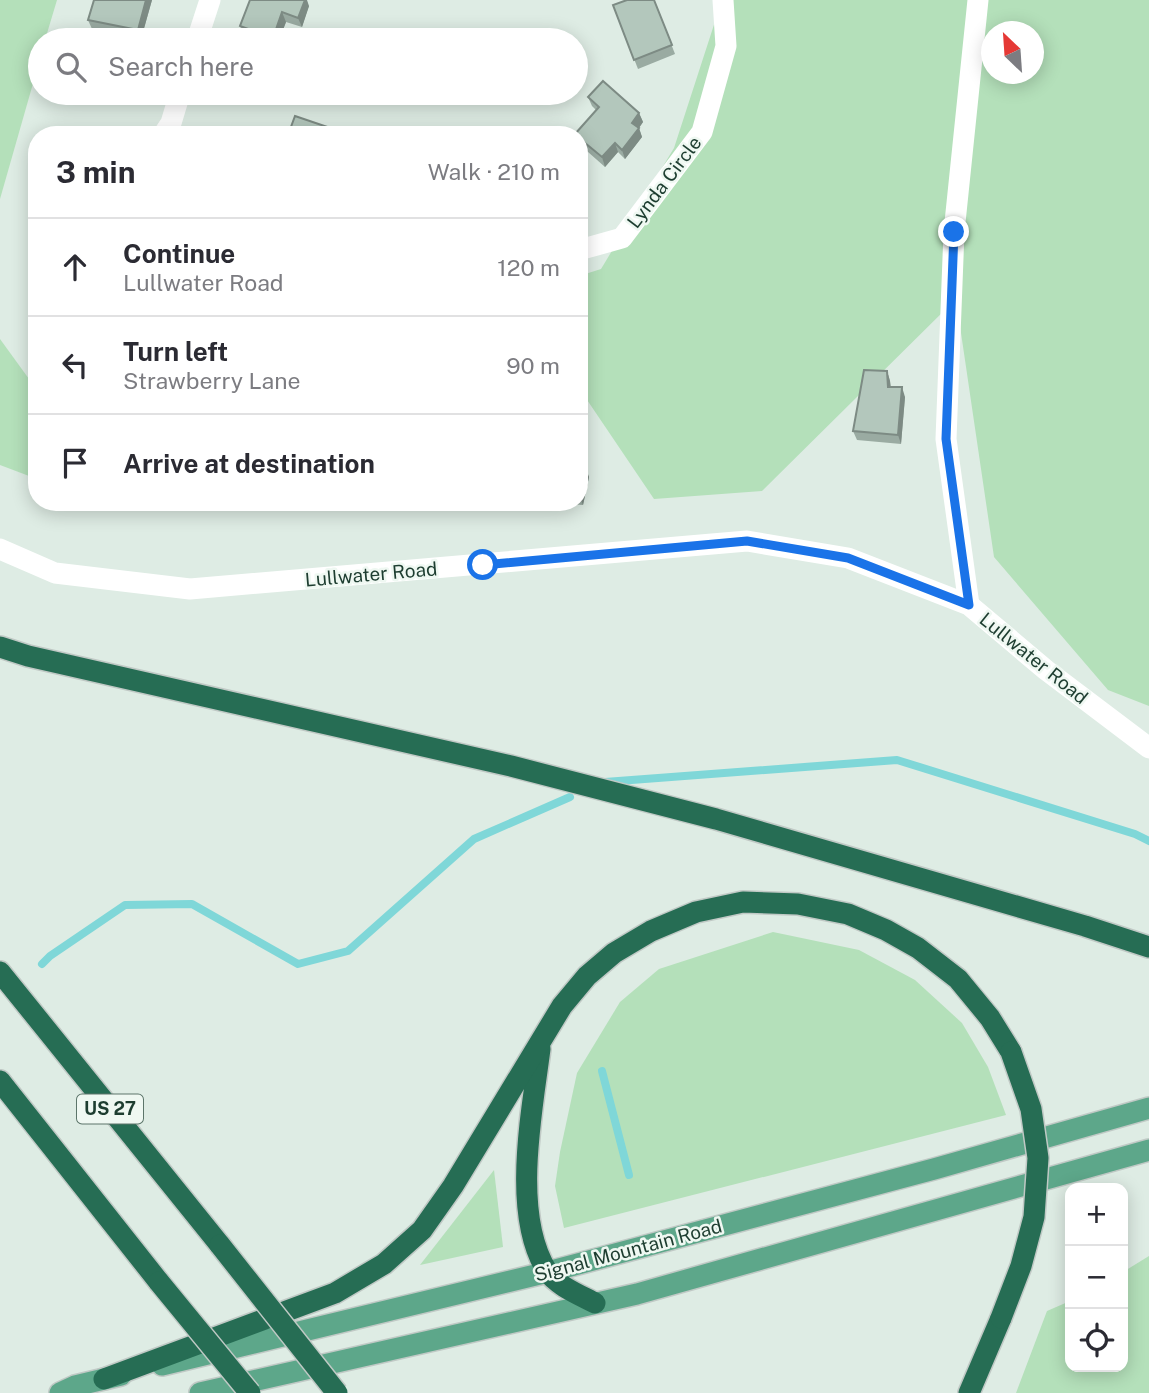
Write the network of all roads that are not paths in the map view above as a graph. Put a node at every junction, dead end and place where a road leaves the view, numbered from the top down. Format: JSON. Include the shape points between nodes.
{"nodes":[{"id":1,"x":210,"y":0,"type":"edge"},
{"id":2,"x":723,"y":0,"type":"edge"},
{"id":3,"x":978,"y":0,"type":"edge"},
{"id":4,"x":201,"y":28,"type":"edge"},
{"id":5,"x":176,"y":105,"type":"edge"},
{"id":6,"x":169,"y":126,"type":"edge"},
{"id":7,"x":588,"y":247,"type":"edge"},
{"id":8,"x":0,"y":549,"type":"edge"},
{"id":9,"x":969,"y":605,"type":"junction"},
{"id":10,"x":0,"y":647,"type":"edge"},
{"id":11,"x":1149,"y":748,"type":"edge"},
{"id":12,"x":1149,"y":947,"type":"edge"},
{"id":13,"x":0,"y":972,"type":"edge"},
{"id":14,"x":541,"y":1040,"type":"junction"},
{"id":15,"x":0,"y":1081,"type":"edge"},
{"id":16,"x":1149,"y":1108,"type":"edge"},
{"id":17,"x":1149,"y":1150,"type":"edge"},
{"id":18,"x":548,"y":1272,"type":"junction"},
{"id":19,"x":595,"y":1303,"type":"junction"},
{"id":20,"x":104,"y":1379,"type":"junction"},
{"id":21,"x":60,"y":1393,"type":"edge"},
{"id":22,"x":200,"y":1393,"type":"edge"},
{"id":23,"x":250,"y":1393,"type":"edge"},
{"id":24,"x":337,"y":1393,"type":"edge"},
{"id":25,"x":969,"y":1393,"type":"edge"}],
"edges":[{"from":1,"to":4,"type":"street"},
{"from":2,"to":7,"type":"street","name":"Lynda Circle","via":[[726,46],[702,132],[622,238]]},
{"from":3,"to":9,"type":"street","via":[[954,232],[946,439]]},
{"from":5,"to":6,"type":"street"},
{"from":8,"to":9,"type":"street","name":"Lullwater Road","via":[[55,573],[190,589],[747,541],[848,558]]},
{"from":9,"to":11,"type":"street","name":"Lullwater Road"},
{"from":10,"to":12,"type":"highway","via":[[511,766],[716,819]]},
{"from":13,"to":24,"type":"highway","number":"US 27","bridge":true},
{"from":14,"to":18,"type":"highway","via":[[527,1185],[535,1244]]},
{"from":14,"to":20,"type":"highway","via":[[453,1186],[422,1230],[384,1264],[335,1293]]},
{"from":14,"to":25,"type":"highway","bridge":true,"via":[[587,976],[614,953],[651,930],[696,912],[743,902],[798,904],[848,914],[918,948],[958,979],[1011,1052],[1031,1109],[1038,1158],[1034,1217],[1021,1266]]},
{"from":15,"to":23,"type":"highway","bridge":true},
{"from":16,"to":18,"type":"main road","name":"Signal Mountain Road"},
{"from":17,"to":19,"type":"main road"},
{"from":18,"to":19,"type":"highway"},
{"from":18,"to":20,"type":"main road","name":"Signal Mountain Road"},
{"from":19,"to":22,"type":"main road"},
{"from":20,"to":21,"type":"main road","name":"Signal Mountain Road"}]}
